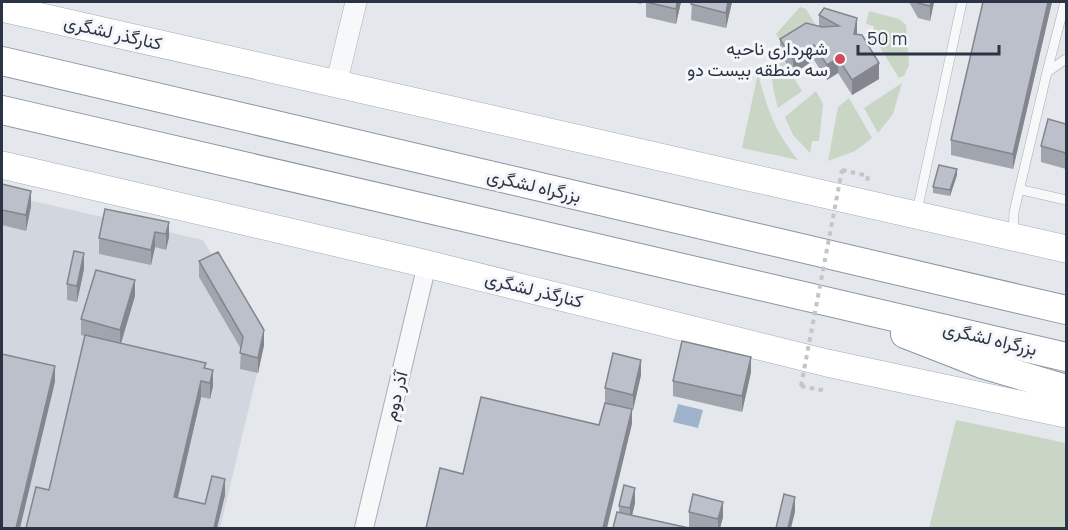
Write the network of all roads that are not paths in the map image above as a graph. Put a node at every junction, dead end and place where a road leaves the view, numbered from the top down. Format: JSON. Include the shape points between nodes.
{"nodes":[{"id":1,"x":356,"y":2,"type":"edge"},
{"id":2,"x":962,"y":2,"type":"edge"},
{"id":3,"x":1065,"y":2,"type":"edge"},
{"id":4,"x":2,"y":8,"type":"edge"},
{"id":5,"x":1066,"y":59,"type":"edge"},
{"id":6,"x":2,"y":61,"type":"edge"},
{"id":7,"x":1047,"y":72,"type":"junction"},
{"id":8,"x":336,"y":85,"type":"junction"},
{"id":9,"x":2,"y":110,"type":"edge"},
{"id":10,"x":2,"y":165,"type":"edge"},
{"id":11,"x":1022,"y":190,"type":"junction"},
{"id":12,"x":1066,"y":200,"type":"edge"},
{"id":13,"x":917,"y":214,"type":"junction"},
{"id":14,"x":1013,"y":236,"type":"junction"},
{"id":15,"x":1066,"y":249,"type":"edge"},
{"id":16,"x":428,"y":264,"type":"junction"},
{"id":17,"x":799,"y":294,"type":"junction"},
{"id":18,"x":1066,"y":310,"type":"edge"},
{"id":19,"x":1066,"y":357,"type":"edge"},
{"id":20,"x":1066,"y":389,"type":"edge"},
{"id":21,"x":1066,"y":414,"type":"edge"},
{"id":22,"x":364,"y":528,"type":"edge"}],
"edges":[{"from":1,"to":8,"type":"street"},
{"from":2,"to":13,"type":"lane"},
{"from":3,"to":7,"type":"lane"},
{"from":4,"to":8,"type":"main road","name":"کنارگذر لشگری"},
{"from":5,"to":7,"type":"lane"},
{"from":6,"to":18,"type":"highway","name":"بزرگراه لشگری"},
{"from":7,"to":11,"type":"lane"},
{"from":8,"to":13,"type":"main road","name":"کنارگذر لشگری"},
{"from":9,"to":17,"type":"highway","name":"بزرگراه لشگری"},
{"from":10,"to":16,"type":"main road","name":"کنارگذر لشگری"},
{"from":11,"to":12,"type":"lane"},
{"from":11,"to":14,"type":"lane","via":[[1014,212]]},
{"from":13,"to":14,"type":"main road","name":"کنارگذر لشگری"},
{"from":14,"to":15,"type":"main road","name":"کنارگذر لشگری"},
{"from":16,"to":21,"type":"main road","name":"کنارگذر لشگری","via":[[827,363]]},
{"from":16,"to":22,"type":"street","name":"آذر دوم"},
{"from":17,"to":19,"type":"highway","name":"بزرگراه لشگری"},
{"from":17,"to":20,"type":"highway","via":[[982,364]]}]}
